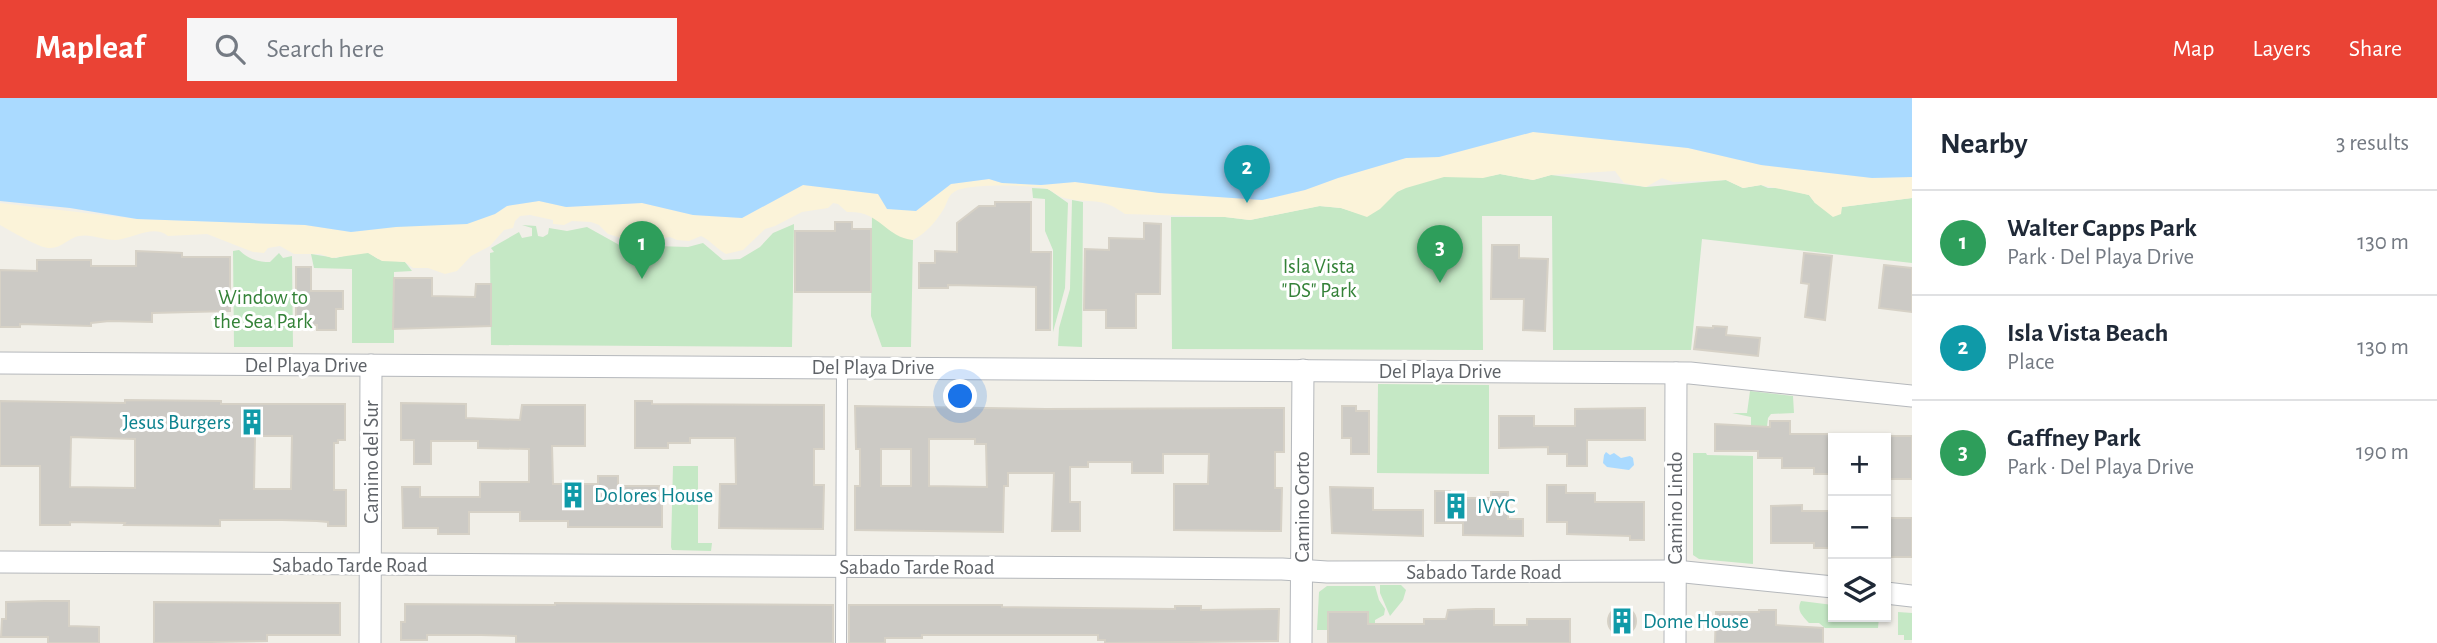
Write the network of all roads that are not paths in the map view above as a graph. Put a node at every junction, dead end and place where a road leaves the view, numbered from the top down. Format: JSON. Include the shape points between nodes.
{"nodes":[{"id":1,"x":0,"y":363,"type":"edge"},
{"id":2,"x":371,"y":365,"type":"junction"},
{"id":3,"x":842,"y":367,"type":"junction"},
{"id":4,"x":1303,"y":370,"type":"junction"},
{"id":5,"x":1676,"y":373,"type":"junction"},
{"id":6,"x":1912,"y":396,"type":"edge"},
{"id":7,"x":0,"y":562,"type":"edge"},
{"id":8,"x":371,"y":565,"type":"junction"},
{"id":9,"x":841,"y":567,"type":"junction"},
{"id":10,"x":1675,"y":570,"type":"junction"},
{"id":11,"x":1301,"y":571,"type":"junction"},
{"id":12,"x":1828,"y":586,"type":"edge"},
{"id":13,"x":1891,"y":594,"type":"edge"},
{"id":14,"x":1912,"y":596,"type":"edge"},
{"id":15,"x":370,"y":643,"type":"edge"},
{"id":16,"x":841,"y":643,"type":"edge"},
{"id":17,"x":1301,"y":643,"type":"edge"},
{"id":18,"x":1675,"y":643,"type":"edge"}],
"edges":[{"from":1,"to":2,"type":"street","name":"Del Playa Drive"},
{"from":2,"to":3,"type":"street","name":"Del Playa Drive"},
{"from":2,"to":8,"type":"street","name":"Camino del Sur"},
{"from":3,"to":4,"type":"street","name":"Del Playa Drive"},
{"from":3,"to":9,"type":"lane"},
{"from":4,"to":5,"type":"street","name":"Del Playa Drive"},
{"from":4,"to":11,"type":"street","name":"Camino Corto"},
{"from":5,"to":6,"type":"street","name":"Del Playa Drive"},
{"from":5,"to":10,"type":"street","name":"Camino Lindo"},
{"from":7,"to":8,"type":"street","name":"Sabado Tarde Road"},
{"from":8,"to":9,"type":"street","name":"Sabado Tarde Road"},
{"from":8,"to":15,"type":"street","name":"Camino del Sur"},
{"from":9,"to":11,"type":"street","name":"Sabado Tarde Road"},
{"from":9,"to":16,"type":"lane"},
{"from":10,"to":11,"type":"street","name":"Sabado Tarde Road"},
{"from":10,"to":12,"type":"street","name":"Sabado Tarde Road"},
{"from":10,"to":18,"type":"street","name":"Camino Lindo"},
{"from":11,"to":17,"type":"street","name":"Camino Corto"},
{"from":13,"to":14,"type":"street"}]}
